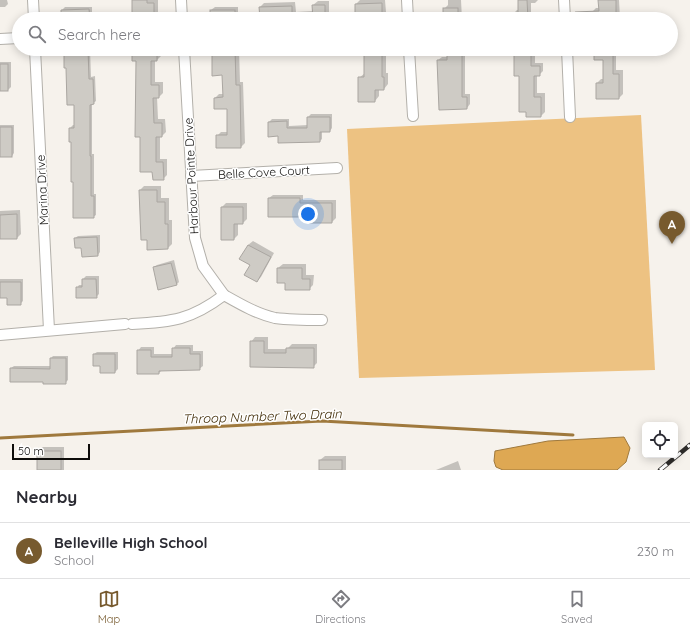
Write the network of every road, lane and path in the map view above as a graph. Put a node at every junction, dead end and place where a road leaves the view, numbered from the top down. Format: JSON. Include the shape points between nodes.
{"nodes":[{"id":1,"x":33,"y":0,"type":"edge"},
{"id":2,"x":181,"y":0,"type":"edge"},
{"id":3,"x":407,"y":0,"type":"edge"},
{"id":4,"x":564,"y":0,"type":"edge"},
{"id":5,"x":34,"y":12,"type":"edge"},
{"id":6,"x":182,"y":12,"type":"edge"},
{"id":7,"x":408,"y":12,"type":"edge"},
{"id":8,"x":565,"y":12,"type":"edge"},
{"id":9,"x":12,"y":38,"type":"edge"},
{"id":10,"x":0,"y":39,"type":"edge"},
{"id":11,"x":35,"y":56,"type":"edge"},
{"id":12,"x":184,"y":56,"type":"edge"},
{"id":13,"x":409,"y":56,"type":"edge"},
{"id":14,"x":567,"y":56,"type":"edge"},
{"id":15,"x":413,"y":116,"type":"dead end"},
{"id":16,"x":570,"y":116,"type":"dead end"},
{"id":17,"x":337,"y":168,"type":"dead end"},
{"id":18,"x":191,"y":176,"type":"junction"},
{"id":19,"x":224,"y":295,"type":"junction"},
{"id":20,"x":322,"y":320,"type":"dead end"},
{"id":21,"x":49,"y":330,"type":"junction"},
{"id":22,"x":0,"y":335,"type":"edge"}],
"edges":[{"from":1,"to":5,"type":"street"},
{"from":2,"to":6,"type":"street"},
{"from":3,"to":7,"type":"street"},
{"from":4,"to":8,"type":"street"},
{"from":9,"to":10,"type":"street"},
{"from":11,"to":21,"type":"street","name":"Marina Drive"},
{"from":12,"to":18,"type":"street","name":"Harbour Pointe Drive"},
{"from":13,"to":15,"type":"street"},
{"from":14,"to":16,"type":"street"},
{"from":17,"to":18,"type":"street","name":"Belle Cove Court"},
{"from":18,"to":19,"type":"street","name":"Harbour Pointe Drive","via":[[195,238],[199,254],[203,266]]},
{"from":19,"to":20,"type":"street","via":[[249,309],[274,318]]},
{"from":19,"to":21,"type":"street","via":[[211,305],[178,320]]},
{"from":21,"to":22,"type":"street"}]}
